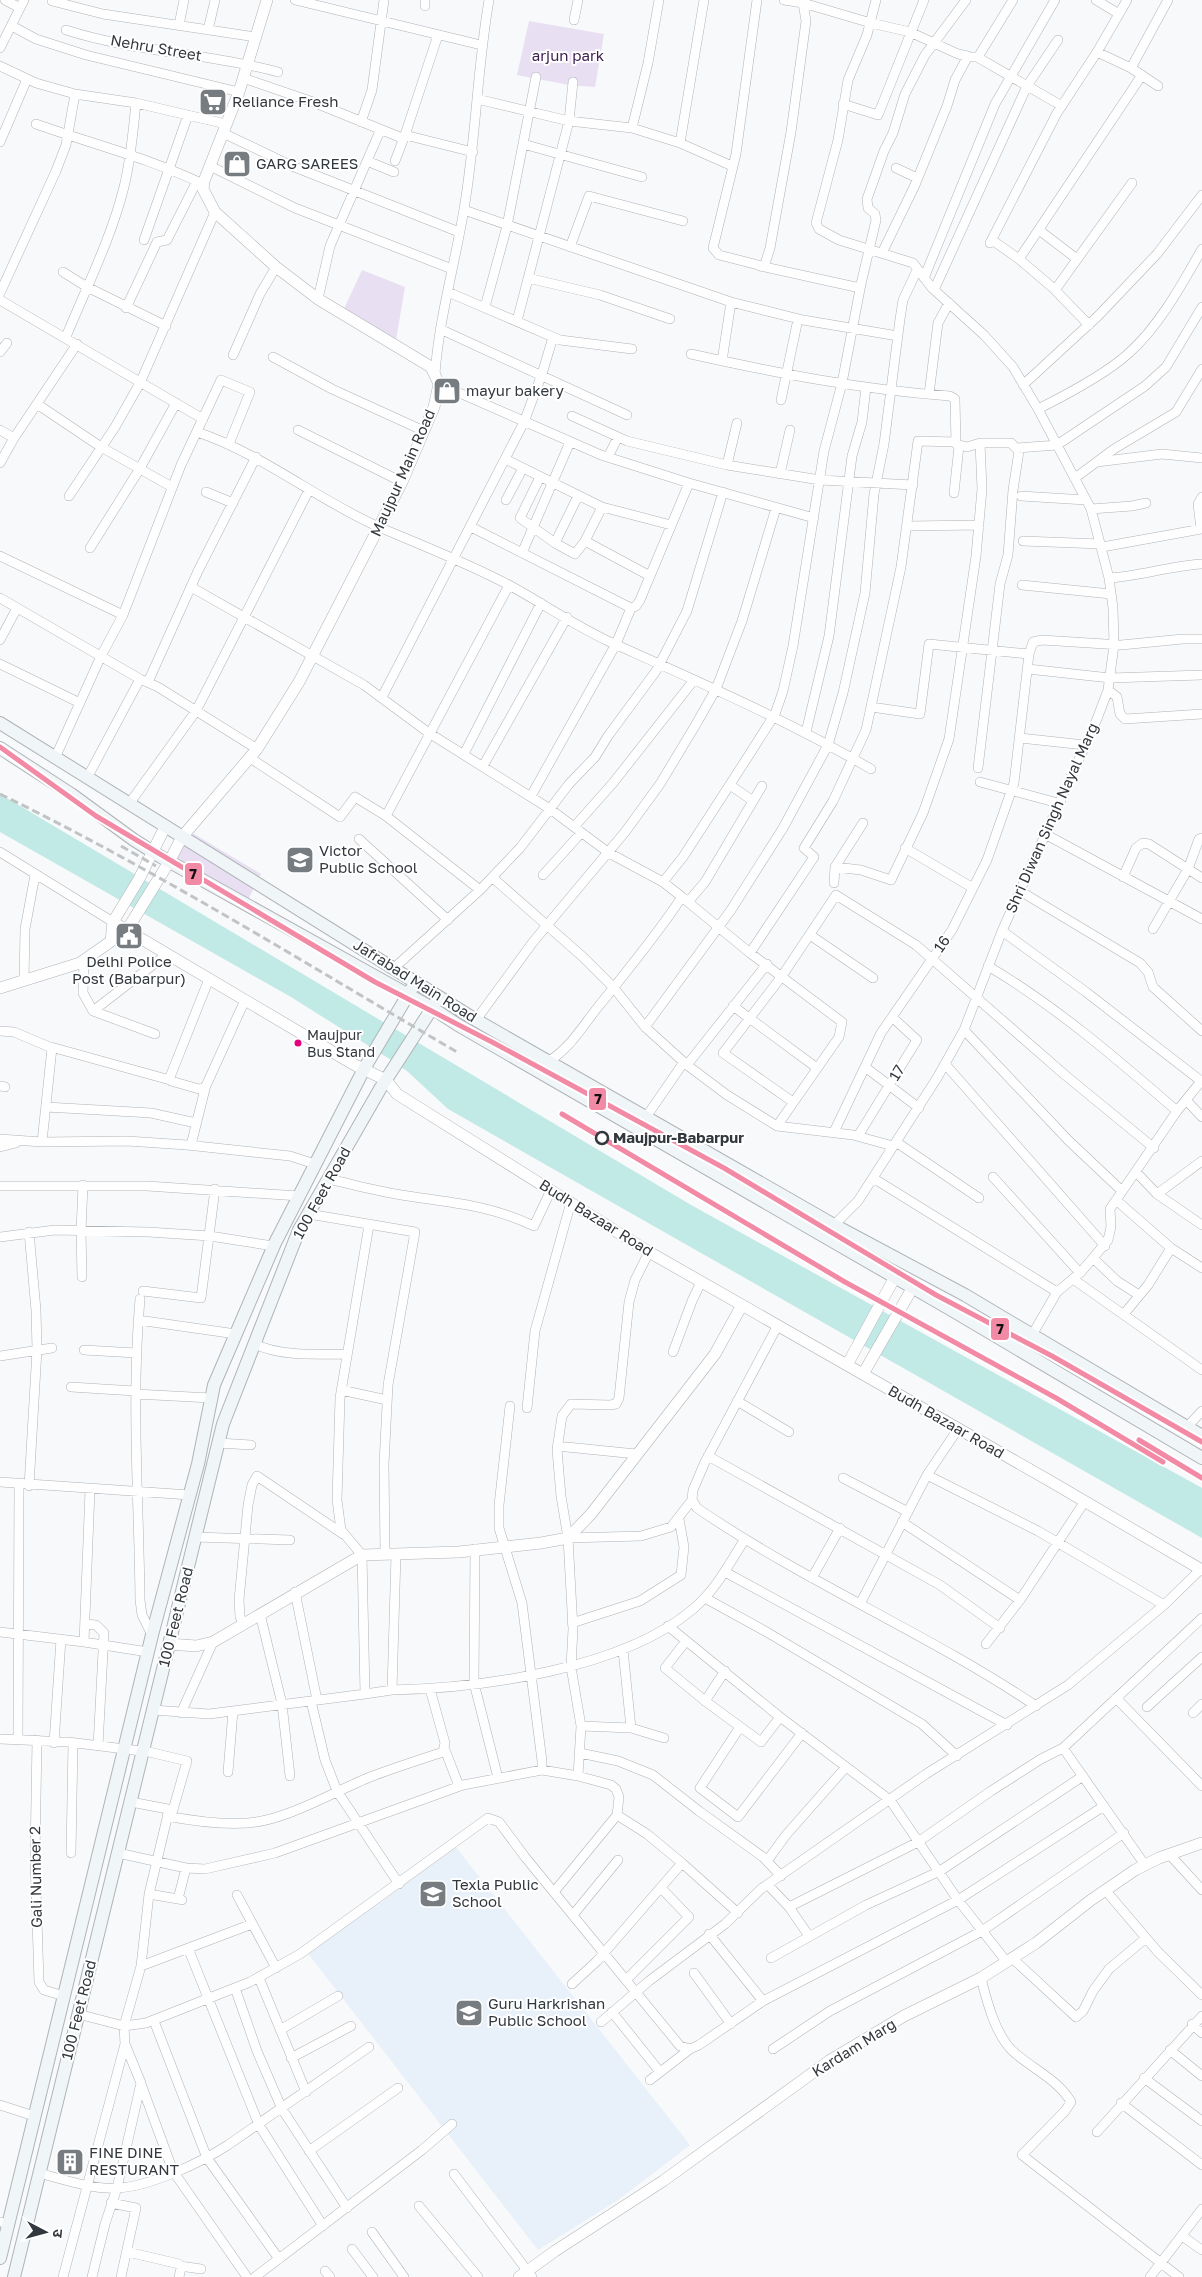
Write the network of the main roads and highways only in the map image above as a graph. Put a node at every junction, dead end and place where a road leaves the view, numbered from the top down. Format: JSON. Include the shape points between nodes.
{"nodes":[{"id":1,"x":0,"y":723,"type":"edge"},
{"id":2,"x":0,"y":748,"type":"edge"},
{"id":3,"x":418,"y":982,"type":"junction"},
{"id":4,"x":407,"y":994,"type":"junction"},
{"id":5,"x":440,"y":996,"type":"junction"},
{"id":6,"x":432,"y":1008,"type":"junction"},
{"id":7,"x":1202,"y":1436,"type":"edge"},
{"id":8,"x":1202,"y":1458,"type":"edge"},
{"id":9,"x":60,"y":2010,"type":"junction"},
{"id":10,"x":78,"y":2014,"type":"junction"},
{"id":11,"x":0,"y":2258,"type":"edge"},
{"id":12,"x":14,"y":2277,"type":"edge"}],
"edges":[{"from":1,"to":3,"type":"main road","name":"Jafrabad Main Road"},
{"from":2,"to":4,"type":"main road","name":"Jafrabad Main Road","via":[[72,794],[152,852]]},
{"from":3,"to":4,"type":"main road","name":"100 Feet Road"},
{"from":3,"to":5,"type":"main road","name":"Jafrabad Main Road"},
{"from":4,"to":6,"type":"main road","name":"Jafrabad Main Road"},
{"from":4,"to":9,"type":"main road","name":"100 Feet Road","via":[[364,1069],[274,1246],[214,1385],[190,1495],[152,1635]]},
{"from":5,"to":6,"type":"main road","name":"100 Feet Road"},
{"from":5,"to":7,"type":"main road","name":"Jafrabad Main Road","via":[[476,1020],[834,1225],[965,1295]]},
{"from":6,"to":8,"type":"main road","name":"Jafrabad Main Road"},
{"from":6,"to":10,"type":"main road","name":"100 Feet Road","via":[[299,1230],[223,1424]]},
{"from":9,"to":10,"type":"main road"},
{"from":9,"to":11,"type":"main road","name":"100 Feet Road"},
{"from":10,"to":12,"type":"main road","name":"100 Feet Road"}]}
